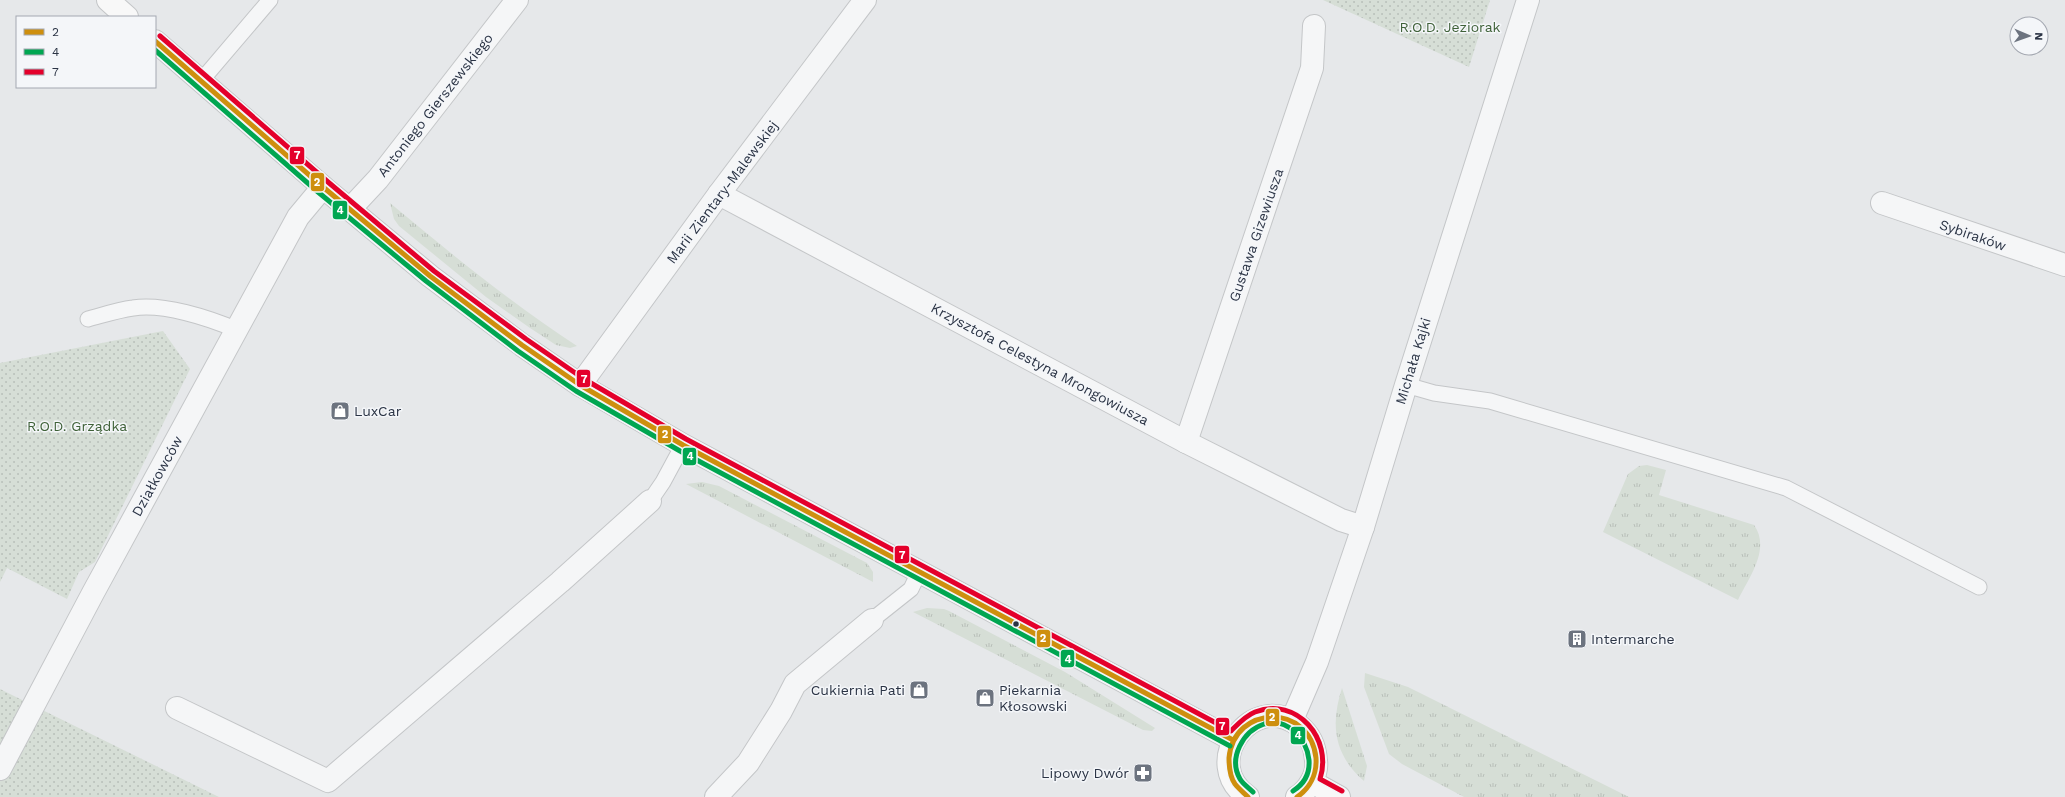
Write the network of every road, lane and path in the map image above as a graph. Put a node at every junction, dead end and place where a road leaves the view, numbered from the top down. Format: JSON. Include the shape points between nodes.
{"nodes":[{"id":1,"x":108,"y":0,"type":"edge"},
{"id":2,"x":270,"y":0,"type":"edge"},
{"id":3,"x":517,"y":0,"type":"edge"},
{"id":4,"x":865,"y":0,"type":"edge"},
{"id":5,"x":1528,"y":0,"type":"edge"},
{"id":6,"x":126,"y":16,"type":"edge"},
{"id":7,"x":1314,"y":26,"type":"dead end"},
{"id":8,"x":156,"y":42,"type":"edge"},
{"id":9,"x":201,"y":81,"type":"junction"},
{"id":10,"x":323,"y":187,"type":"junction"},
{"id":11,"x":719,"y":194,"type":"junction"},
{"id":12,"x":1882,"y":203,"type":"dead end"},
{"id":13,"x":350,"y":209,"type":"junction"},
{"id":14,"x":2065,"y":265,"type":"edge"},
{"id":15,"x":88,"y":319,"type":"dead end"},
{"id":16,"x":237,"y":330,"type":"junction"},
{"id":17,"x":580,"y":385,"type":"junction"},
{"id":18,"x":1406,"y":385,"type":"junction"},
{"id":19,"x":1186,"y":442,"type":"junction"},
{"id":20,"x":683,"y":445,"type":"junction"},
{"id":21,"x":650,"y":500,"type":"joint"},
{"id":22,"x":1363,"y":527,"type":"junction"},
{"id":23,"x":919,"y":572,"type":"junction"},
{"id":24,"x":1979,"y":587,"type":"dead end"},
{"id":25,"x":872,"y":620,"type":"joint"},
{"id":26,"x":177,"y":708,"type":"dead end"},
{"id":27,"x":1292,"y":720,"type":"junction"},
{"id":28,"x":1233,"y":740,"type":"junction"},
{"id":29,"x":0,"y":769,"type":"edge"},
{"id":30,"x":1304,"y":790,"type":"edge"},
{"id":31,"x":1243,"y":796,"type":"edge"},
{"id":32,"x":716,"y":797,"type":"edge"},
{"id":33,"x":1339,"y":797,"type":"edge"}],
"edges":[{"from":1,"to":6,"type":"street"},
{"from":2,"to":9,"type":"lane"},
{"from":3,"to":13,"type":"street","name":"Antoniego Gierszewskiego","via":[[378,179]]},
{"from":4,"to":11,"type":"street","name":"Marii Zientary-Malewskiej"},
{"from":5,"to":18,"type":"street","name":"Michała Kajki"},
{"from":7,"to":19,"type":"street","name":"Gustawa Gizewiusza","via":[[1312,68]]},
{"from":8,"to":9,"type":"street"},
{"from":9,"to":10,"type":"street"},
{"from":10,"to":13,"type":"street"},
{"from":10,"to":16,"type":"street","name":"Działkowców","via":[[298,217]]},
{"from":11,"to":17,"type":"street","name":"Marii Zientary-Malewskiej"},
{"from":11,"to":19,"type":"street","name":"Krzysztofa Celestyna Mrongowiusza"},
{"from":12,"to":14,"type":"street","name":"Sybiraków"},
{"from":13,"to":17,"type":"street","via":[[468,305]]},
{"from":15,"to":16,"type":"lane","via":[[133,308],[154,307],[224,324]]},
{"from":16,"to":29,"type":"street","name":"Działkowców"},
{"from":17,"to":20,"type":"street"},
{"from":18,"to":22,"type":"street","name":"Michała Kajki"},
{"from":18,"to":24,"type":"lane","via":[[1434,393],[1490,401],[1786,488]]},
{"from":19,"to":22,"type":"street","name":"Krzysztofa Celestyna Mrongowiusza","via":[[1341,520]]},
{"from":20,"to":21,"type":"lane"},
{"from":20,"to":23,"type":"street"},
{"from":21,"to":26,"type":"street","via":[[560,582],[328,781]]},
{"from":22,"to":27,"type":"street","name":"Michała Kajki","via":[[1318,662]]},
{"from":23,"to":25,"type":"lane","via":[[910,589]]},
{"from":23,"to":28,"type":"street"},
{"from":25,"to":32,"type":"street","via":[[795,684],[748,763]]},
{"from":27,"to":28,"type":"street","via":[[1276,716],[1259,718],[1244,726]]},
{"from":27,"to":30,"type":"street","via":[[1306,732],[1315,747],[1317,765]]},
{"from":28,"to":31,"type":"street","via":[[1228,767]]},
{"from":30,"to":33,"type":"street"}]}
